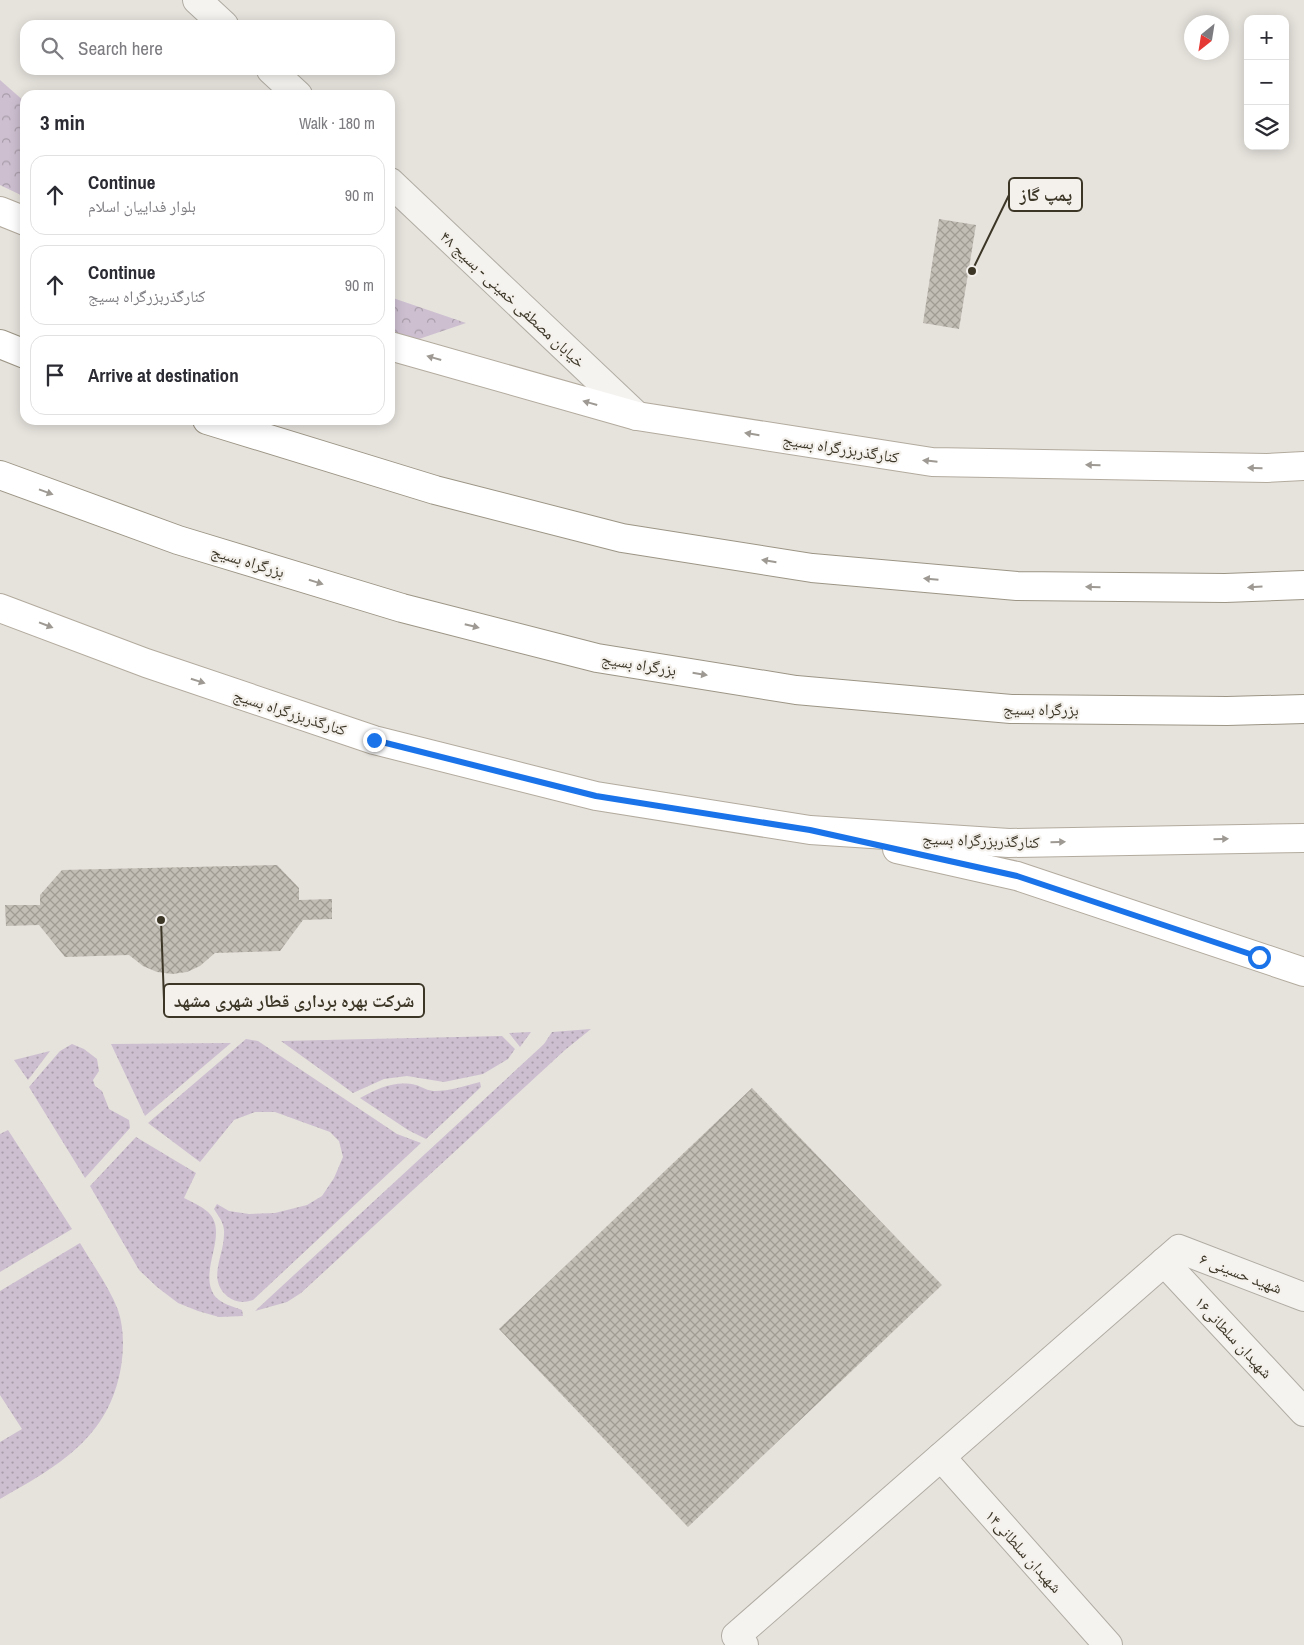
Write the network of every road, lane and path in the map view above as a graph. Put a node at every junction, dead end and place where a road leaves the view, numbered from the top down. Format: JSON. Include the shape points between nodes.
{"nodes":[{"id":1,"x":197,"y":0,"type":"edge"},
{"id":2,"x":219,"y":20,"type":"edge"},
{"id":3,"x":276,"y":75,"type":"edge"},
{"id":4,"x":293,"y":90,"type":"edge"},
{"id":5,"x":395,"y":187,"type":"edge"},
{"id":6,"x":0,"y":211,"type":"edge"},
{"id":7,"x":20,"y":219,"type":"edge"},
{"id":8,"x":0,"y":344,"type":"edge"},
{"id":9,"x":395,"y":347,"type":"edge"},
{"id":10,"x":20,"y":352,"type":"edge"},
{"id":11,"x":637,"y":416,"type":"junction"},
{"id":12,"x":223,"y":425,"type":"edge"},
{"id":13,"x":1304,"y":466,"type":"edge"},
{"id":14,"x":0,"y":475,"type":"edge"},
{"id":15,"x":1304,"y":584,"type":"edge"},
{"id":16,"x":0,"y":608,"type":"edge"},
{"id":17,"x":1304,"y":709,"type":"edge"},
{"id":18,"x":810,"y":830,"type":"junction"},
{"id":19,"x":1304,"y":838,"type":"edge"},
{"id":20,"x":1304,"y":972,"type":"edge"},
{"id":21,"x":1171,"y":1256,"type":"junction"},
{"id":22,"x":1304,"y":1297,"type":"edge"},
{"id":23,"x":1304,"y":1412,"type":"edge"},
{"id":24,"x":941,"y":1457,"type":"junction"},
{"id":25,"x":744,"y":1645,"type":"edge"},
{"id":26,"x":1108,"y":1645,"type":"edge"}],
"edges":[{"from":1,"to":2,"type":"street"},
{"from":3,"to":4,"type":"street"},
{"from":5,"to":11,"type":"street","name":"خیابان مصطفی خمینی - بسیج ۴۸"},
{"from":6,"to":7,"type":"main road"},
{"from":8,"to":10,"type":"main road"},
{"from":11,"to":9,"type":"main road","name":"کنارگذربزرگراه بسیج","one_way":true},
{"from":13,"to":11,"type":"main road","name":"کنارگذربزرگراه بسیج","one_way":true,"via":[[932,462]]},
{"from":15,"to":12,"type":"main road","one_way":true,"via":[[1225,588],[1017,586],[812,568],[622,538],[435,490]]},
{"from":14,"to":17,"type":"main road","name":"بزرگراه بسیج","one_way":true,"via":[[187,543],[402,608],[597,658],[796,690],[1011,709]]},
{"from":16,"to":18,"type":"main road","name":"کنارگذربزرگراه بسیج","one_way":true,"via":[[146,664],[374,740],[596,796]]},
{"from":18,"to":19,"type":"main road","name":"کنارگذربزرگراه بسیج","one_way":true,"via":[[1009,843]]},
{"from":18,"to":20,"type":"main road","via":[[1017,876]]},
{"from":21,"to":22,"type":"street","name":"شهید حسینی ۶"},
{"from":21,"to":23,"type":"street","name":"شهیدان سلطانی۱۶"},
{"from":21,"to":24,"type":"street"},
{"from":24,"to":25,"type":"street","via":[[736,1636]]},
{"from":24,"to":26,"type":"street","name":"شهیدان سلطانی۱۴"}]}
